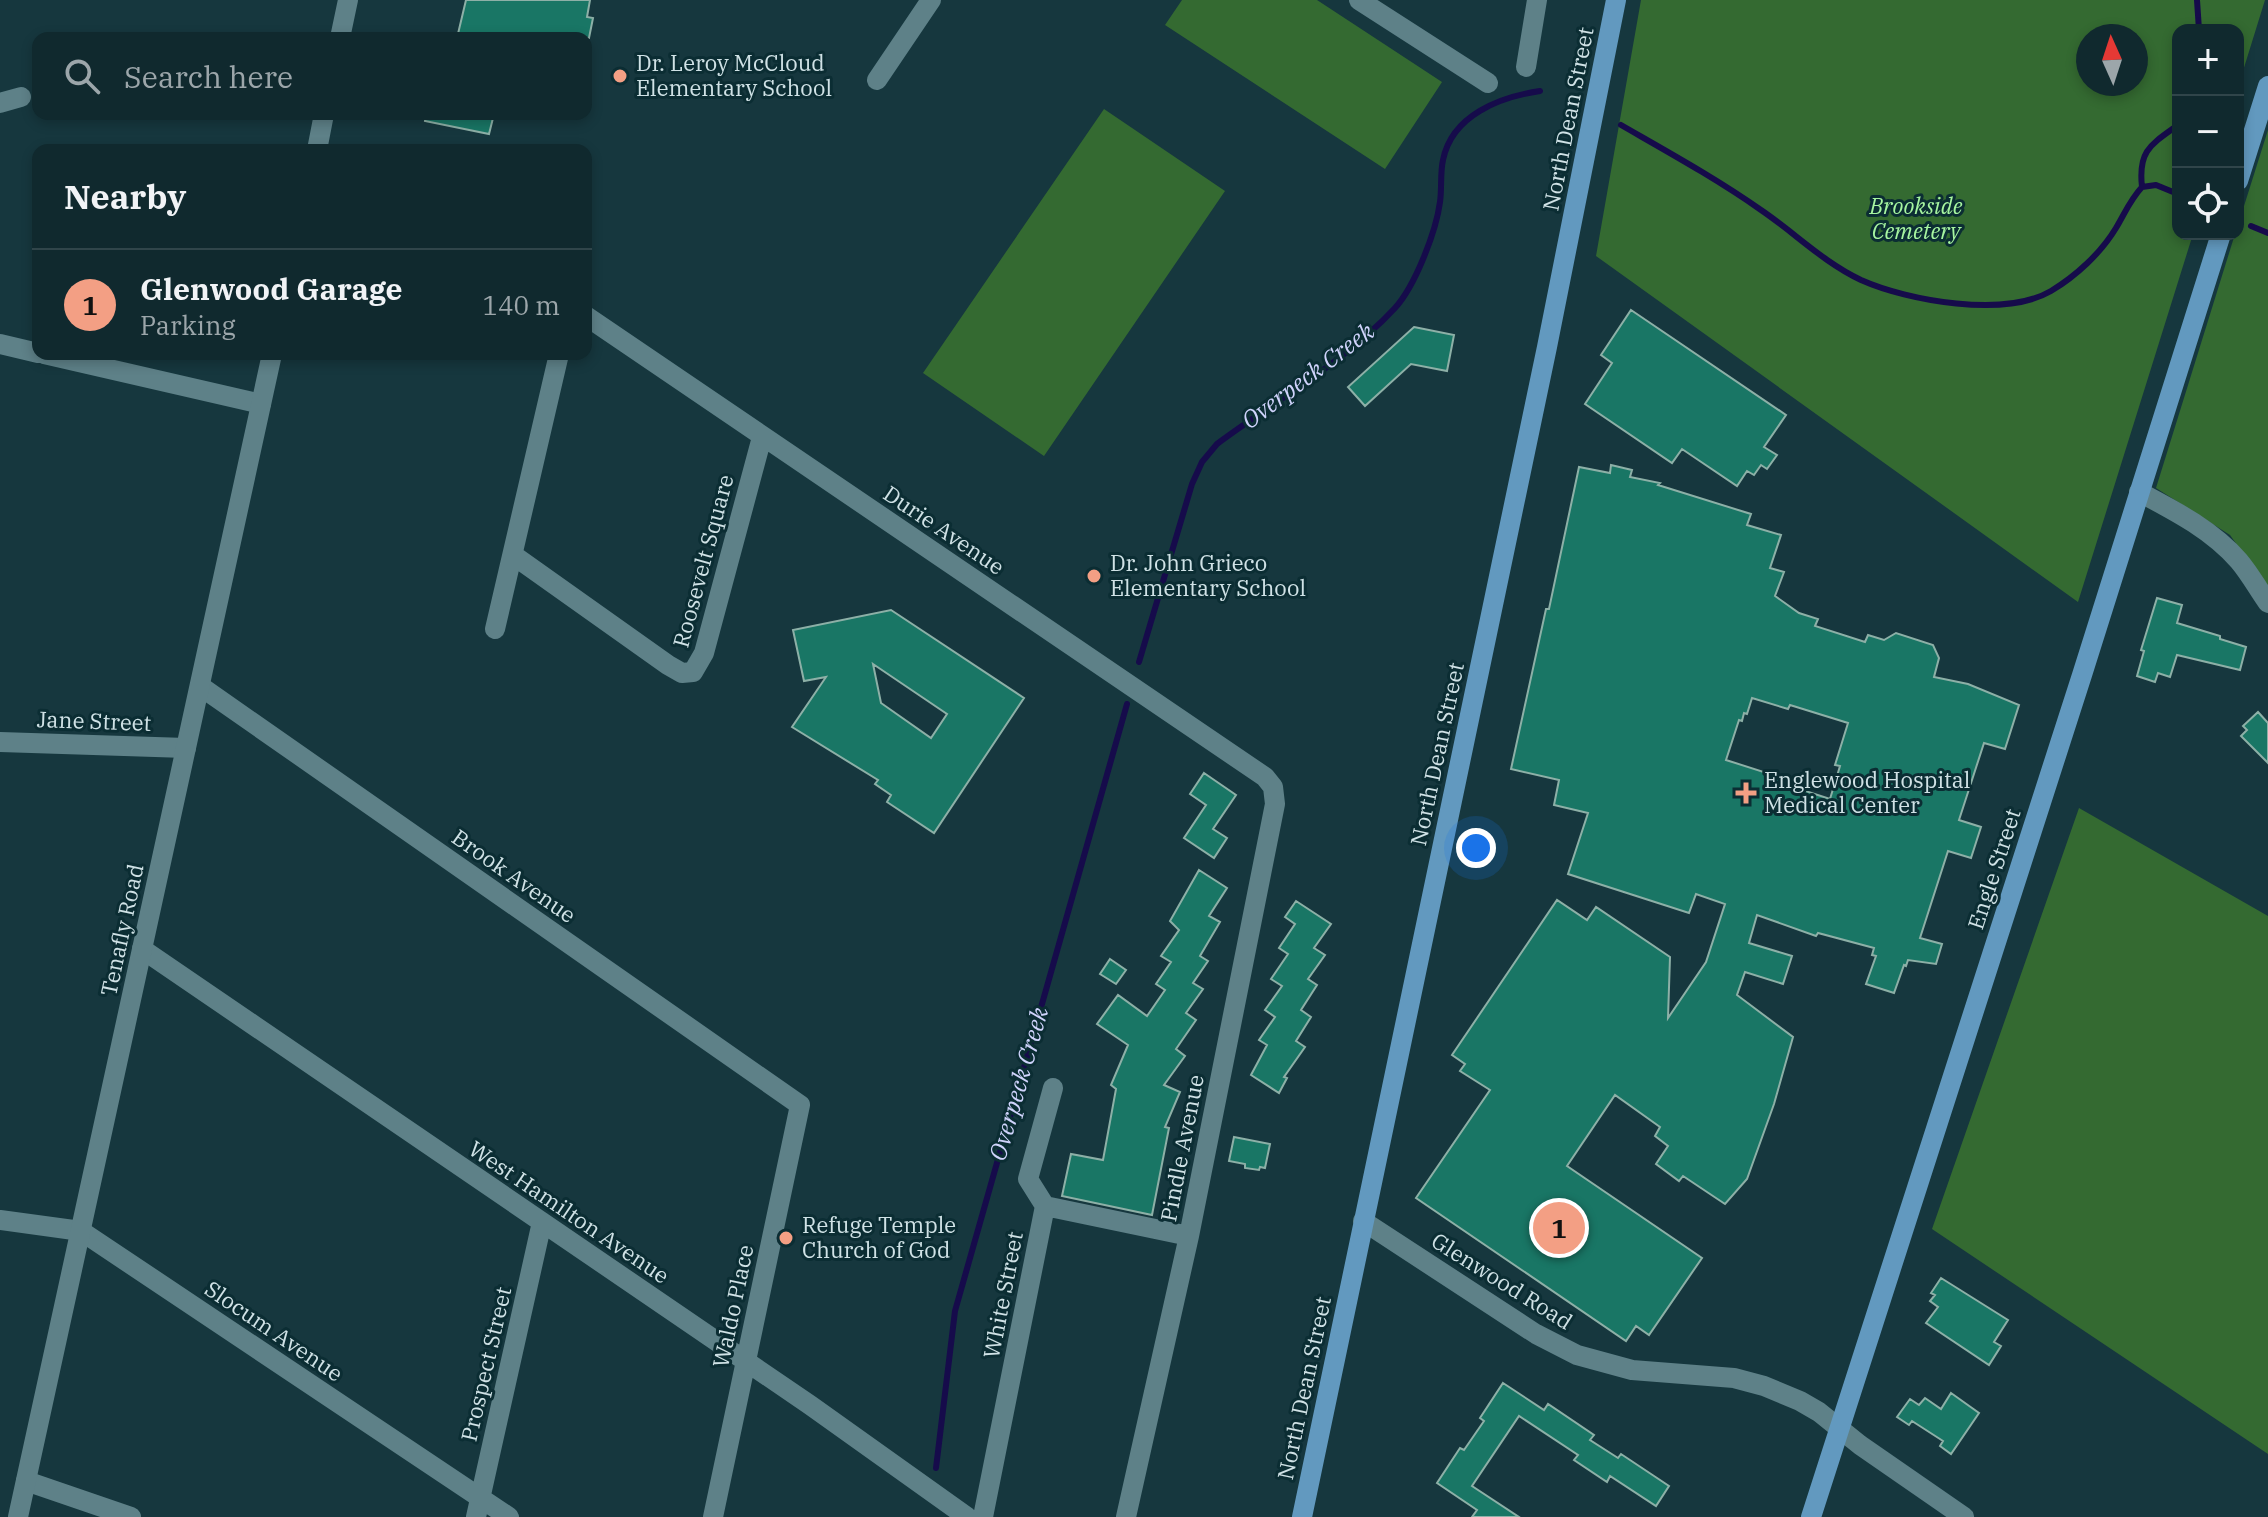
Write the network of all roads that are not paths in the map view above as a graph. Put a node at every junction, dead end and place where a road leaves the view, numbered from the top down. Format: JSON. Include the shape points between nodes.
{"nodes":[{"id":1,"x":348,"y":0,"type":"edge"},
{"id":2,"x":931,"y":0,"type":"edge"},
{"id":3,"x":1359,"y":0,"type":"edge"},
{"id":4,"x":1537,"y":0,"type":"edge"},
{"id":5,"x":1616,"y":0,"type":"edge"},
{"id":6,"x":341,"y":32,"type":"edge"},
{"id":7,"x":1526,"y":67,"type":"dead end"},
{"id":8,"x":877,"y":80,"type":"dead end"},
{"id":9,"x":1488,"y":83,"type":"dead end"},
{"id":10,"x":2268,"y":86,"type":"edge"},
{"id":11,"x":21,"y":97,"type":"dead end"},
{"id":12,"x":0,"y":103,"type":"edge"},
{"id":13,"x":323,"y":120,"type":"edge"},
{"id":14,"x":318,"y":144,"type":"edge"},
{"id":15,"x":2242,"y":168,"type":"edge"},
{"id":16,"x":2219,"y":240,"type":"edge"},
{"id":17,"x":592,"y":320,"type":"edge"},
{"id":18,"x":0,"y":344,"type":"edge"},
{"id":19,"x":32,"y":351,"type":"edge"},
{"id":20,"x":71,"y":360,"type":"edge"},
{"id":21,"x":271,"y":360,"type":"edge"},
{"id":22,"x":558,"y":360,"type":"edge"},
{"id":23,"x":261,"y":404,"type":"junction"},
{"id":24,"x":762,"y":437,"type":"junction"},
{"id":25,"x":2139,"y":492,"type":"junction"},
{"id":26,"x":513,"y":555,"type":"junction"},
{"id":27,"x":2268,"y":603,"type":"edge"},
{"id":28,"x":495,"y":629,"type":"dead end"},
{"id":29,"x":200,"y":686,"type":"junction"},
{"id":30,"x":0,"y":742,"type":"edge"},
{"id":31,"x":186,"y":748,"type":"junction"},
{"id":32,"x":1273,"y":787,"type":"joint"},
{"id":33,"x":142,"y":949,"type":"junction"},
{"id":34,"x":1053,"y":1088,"type":"dead end"},
{"id":35,"x":800,"y":1105,"type":"joint"},
{"id":36,"x":1045,"y":1206,"type":"junction"},
{"id":37,"x":0,"y":1220,"type":"edge"},
{"id":38,"x":1363,"y":1221,"type":"junction"},
{"id":39,"x":542,"y":1222,"type":"junction"},
{"id":40,"x":81,"y":1231,"type":"junction"},
{"id":41,"x":1189,"y":1236,"type":"junction"},
{"id":42,"x":746,"y":1362,"type":"junction"},
{"id":43,"x":1840,"y":1428,"type":"junction"},
{"id":44,"x":26,"y":1481,"type":"junction"},
{"id":45,"x":478,"y":1507,"type":"edge"},
{"id":46,"x":18,"y":1517,"type":"edge"},
{"id":47,"x":131,"y":1517,"type":"edge"},
{"id":48,"x":509,"y":1517,"type":"edge"},
{"id":49,"x":713,"y":1517,"type":"edge"},
{"id":50,"x":967,"y":1517,"type":"edge"},
{"id":51,"x":983,"y":1517,"type":"edge"},
{"id":52,"x":1126,"y":1517,"type":"edge"},
{"id":53,"x":1302,"y":1517,"type":"edge"},
{"id":54,"x":1811,"y":1517,"type":"edge"},
{"id":55,"x":1964,"y":1517,"type":"edge"}],
"edges":[{"from":1,"to":6,"type":"street"},
{"from":2,"to":8,"type":"street"},
{"from":3,"to":9,"type":"street"},
{"from":4,"to":7,"type":"street"},
{"from":5,"to":38,"type":"main road","name":"North Dean Street"},
{"from":10,"to":15,"type":"main road"},
{"from":11,"to":12,"type":"street"},
{"from":13,"to":14,"type":"street"},
{"from":16,"to":25,"type":"main road","name":"Engle Street"},
{"from":17,"to":24,"type":"street","name":"Durie Avenue"},
{"from":18,"to":19,"type":"street"},
{"from":20,"to":23,"type":"street"},
{"from":21,"to":23,"type":"street","name":"Tenafly Road"},
{"from":22,"to":26,"type":"street"},
{"from":23,"to":29,"type":"street","name":"Tenafly Road"},
{"from":24,"to":26,"type":"street","name":"Roosevelt Square","via":[[704,653],[693,672],[668,665]]},
{"from":24,"to":32,"type":"street","name":"Durie Avenue"},
{"from":25,"to":27,"type":"street","via":[[2217,539]]},
{"from":25,"to":43,"type":"main road","name":"Engle Street"},
{"from":26,"to":28,"type":"street"},
{"from":29,"to":31,"type":"street","name":"Tenafly Road"},
{"from":29,"to":35,"type":"street","name":"Brook Avenue"},
{"from":30,"to":31,"type":"street","name":"Jane Street"},
{"from":31,"to":33,"type":"street","name":"Tenafly Road"},
{"from":32,"to":41,"type":"street","name":"Pindle Avenue","via":[[1275,804]]},
{"from":33,"to":39,"type":"street","name":"West Hamilton Avenue"},
{"from":33,"to":40,"type":"street","name":"Tenafly Road"},
{"from":34,"to":36,"type":"street","via":[[1028,1179]]},
{"from":35,"to":42,"type":"street","name":"Waldo Place"},
{"from":36,"to":41,"type":"street"},
{"from":36,"to":51,"type":"street","name":"White Street"},
{"from":37,"to":40,"type":"street","name":"Slocum Avenue"},
{"from":38,"to":43,"type":"street","name":"Glenwood Road","via":[[1566,1350],[1632,1370],[1754,1383],[1800,1401]]},
{"from":38,"to":53,"type":"main road","name":"North Dean Street"},
{"from":39,"to":42,"type":"street","name":"West Hamilton Avenue"},
{"from":39,"to":45,"type":"street","name":"Prospect Street"},
{"from":40,"to":44,"type":"street","name":"Tenafly Road"},
{"from":40,"to":45,"type":"street","name":"Slocum Avenue"},
{"from":41,"to":52,"type":"street","name":"Pindle Avenue"},
{"from":42,"to":49,"type":"street","name":"Waldo Place"},
{"from":42,"to":50,"type":"street","name":"West Hamilton Avenue"},
{"from":43,"to":54,"type":"main road","name":"Engle Street"},
{"from":43,"to":55,"type":"street","name":"Glenwood Road"},
{"from":44,"to":46,"type":"street","name":"Tenafly Road"},
{"from":44,"to":47,"type":"street"},
{"from":45,"to":48,"type":"street","name":"Slocum Avenue"}]}
